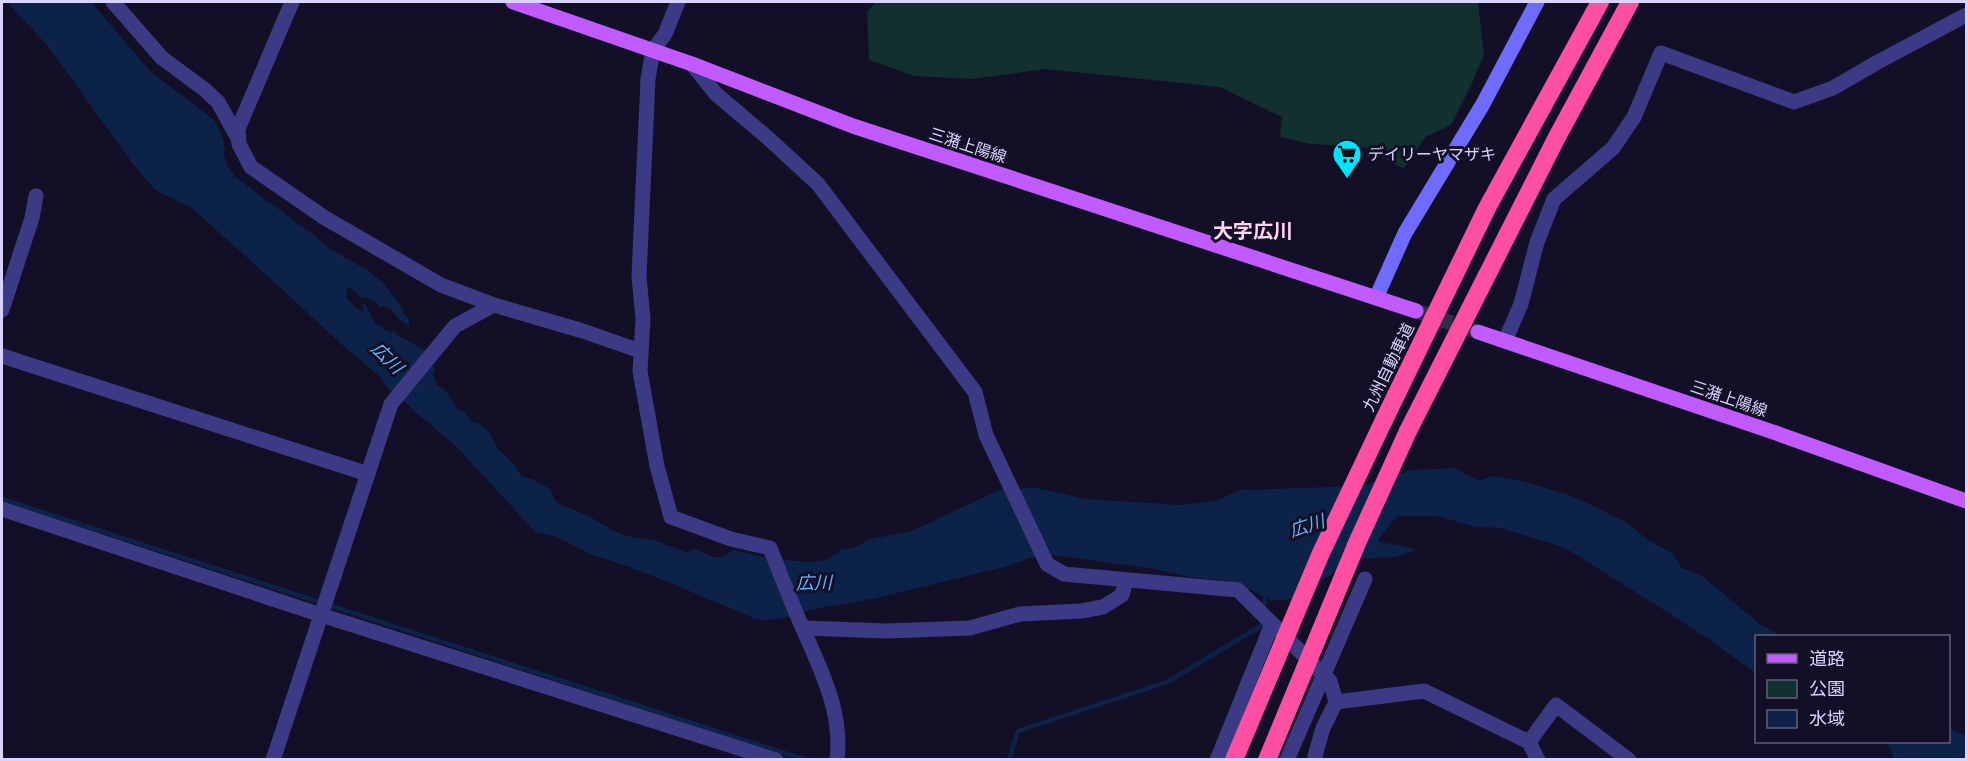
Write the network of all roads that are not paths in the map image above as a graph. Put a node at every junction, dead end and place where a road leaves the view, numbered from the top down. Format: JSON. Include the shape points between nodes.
{"nodes":[{"id":1,"x":113,"y":2,"type":"edge"},
{"id":2,"x":292,"y":2,"type":"edge"},
{"id":3,"x":513,"y":2,"type":"edge"},
{"id":4,"x":678,"y":2,"type":"edge"},
{"id":5,"x":1537,"y":2,"type":"edge"},
{"id":6,"x":1600,"y":2,"type":"edge"},
{"id":7,"x":1630,"y":2,"type":"edge"},
{"id":8,"x":1966,"y":15,"type":"edge"},
{"id":9,"x":653,"y":50,"type":"junction"},
{"id":10,"x":692,"y":63,"type":"junction"},
{"id":11,"x":238,"y":138,"type":"junction"},
{"id":12,"x":36,"y":196,"type":"dead end"},
{"id":13,"x":1376,"y":298,"type":"junction"},
{"id":14,"x":494,"y":305,"type":"junction"},
{"id":15,"x":2,"y":310,"type":"edge"},
{"id":16,"x":1416,"y":311,"type":"tunnel mouth"},
{"id":17,"x":1478,"y":332,"type":"tunnel mouth"},
{"id":18,"x":1505,"y":341,"type":"junction"},
{"id":19,"x":640,"y":351,"type":"junction"},
{"id":20,"x":2,"y":356,"type":"edge"},
{"id":21,"x":368,"y":474,"type":"junction"},
{"id":22,"x":1966,"y":501,"type":"edge"},
{"id":23,"x":2,"y":509,"type":"edge"},
{"id":24,"x":1365,"y":579,"type":"dead end"},
{"id":25,"x":1126,"y":580,"type":"junction"},
{"id":26,"x":324,"y":607,"type":"junction"},
{"id":27,"x":1272,"y":624,"type":"junction"},
{"id":28,"x":802,"y":626,"type":"junction"},
{"id":29,"x":1323,"y":675,"type":"junction"},
{"id":30,"x":1336,"y":702,"type":"junction"},
{"id":31,"x":1529,"y":742,"type":"junction"},
{"id":32,"x":273,"y":759,"type":"edge"},
{"id":33,"x":776,"y":759,"type":"edge"},
{"id":34,"x":837,"y":759,"type":"edge"},
{"id":35,"x":1217,"y":759,"type":"edge"},
{"id":36,"x":1234,"y":759,"type":"edge"},
{"id":37,"x":1267,"y":759,"type":"edge"},
{"id":38,"x":1287,"y":759,"type":"edge"},
{"id":39,"x":1316,"y":759,"type":"edge"},
{"id":40,"x":1538,"y":759,"type":"edge"},
{"id":41,"x":1629,"y":759,"type":"edge"}],
"edges":[{"from":1,"to":11,"type":"street","via":[[162,58],[218,102]]},
{"from":2,"to":11,"type":"street","via":[[238,129]]},
{"from":3,"to":9,"type":"main road","name":"三潴上陽線"},
{"from":4,"to":9,"type":"street"},
{"from":5,"to":13,"type":"street","via":[[1483,104],[1406,233]]},
{"from":6,"to":36,"type":"highway","name":"九州自動車道","bridge":true,"via":[[1487,208],[1384,420],[1321,553]]},
{"from":7,"to":37,"type":"highway","bridge":true,"via":[[1408,431]]},
{"from":8,"to":18,"type":"street","via":[[1833,88],[1794,102],[1661,53],[1634,117],[1613,148],[1554,199],[1537,242],[1521,304]]},
{"from":9,"to":10,"type":"main road","name":"三潴上陽線"},
{"from":9,"to":19,"type":"street","via":[[648,79],[639,264],[643,319]]},
{"from":10,"to":13,"type":"main road","name":"三潴上陽線","via":[[853,126]]},
{"from":10,"to":25,"type":"street","via":[[716,94],[818,184],[975,392],[986,435],[1047,564],[1064,574]]},
{"from":11,"to":14,"type":"street","via":[[251,167],[325,218],[441,285]]},
{"from":12,"to":15,"type":"street"},
{"from":13,"to":16,"type":"main road","name":"三潴上陽線"},
{"from":14,"to":19,"type":"street"},
{"from":14,"to":21,"type":"street","via":[[455,326],[391,404]]},
{"from":17,"to":18,"type":"main road","name":"三潴上陽線"},
{"from":18,"to":22,"type":"main road","name":"三潴上陽線"},
{"from":19,"to":28,"type":"street","via":[[657,466],[671,517],[731,539],[770,548]]},
{"from":20,"to":21,"type":"street"},
{"from":21,"to":26,"type":"street"},
{"from":23,"to":26,"type":"street"},
{"from":24,"to":29,"type":"street"},
{"from":25,"to":27,"type":"street","via":[[1238,590]]},
{"from":25,"to":28,"type":"street","via":[[1122,595],[1103,607],[1020,614],[970,628],[887,631]]},
{"from":26,"to":32,"type":"street"},
{"from":26,"to":33,"type":"street"},
{"from":27,"to":29,"type":"street"},
{"from":27,"to":35,"type":"street"},
{"from":28,"to":34,"type":"street","via":[[833,705],[838,730]]},
{"from":29,"to":30,"type":"street","via":[[1330,681]]},
{"from":29,"to":38,"type":"street"},
{"from":30,"to":31,"type":"street","via":[[1424,691]]},
{"from":30,"to":39,"type":"street","via":[[1323,728]]},
{"from":31,"to":40,"type":"street"},
{"from":31,"to":41,"type":"street","via":[[1556,705]]}]}
